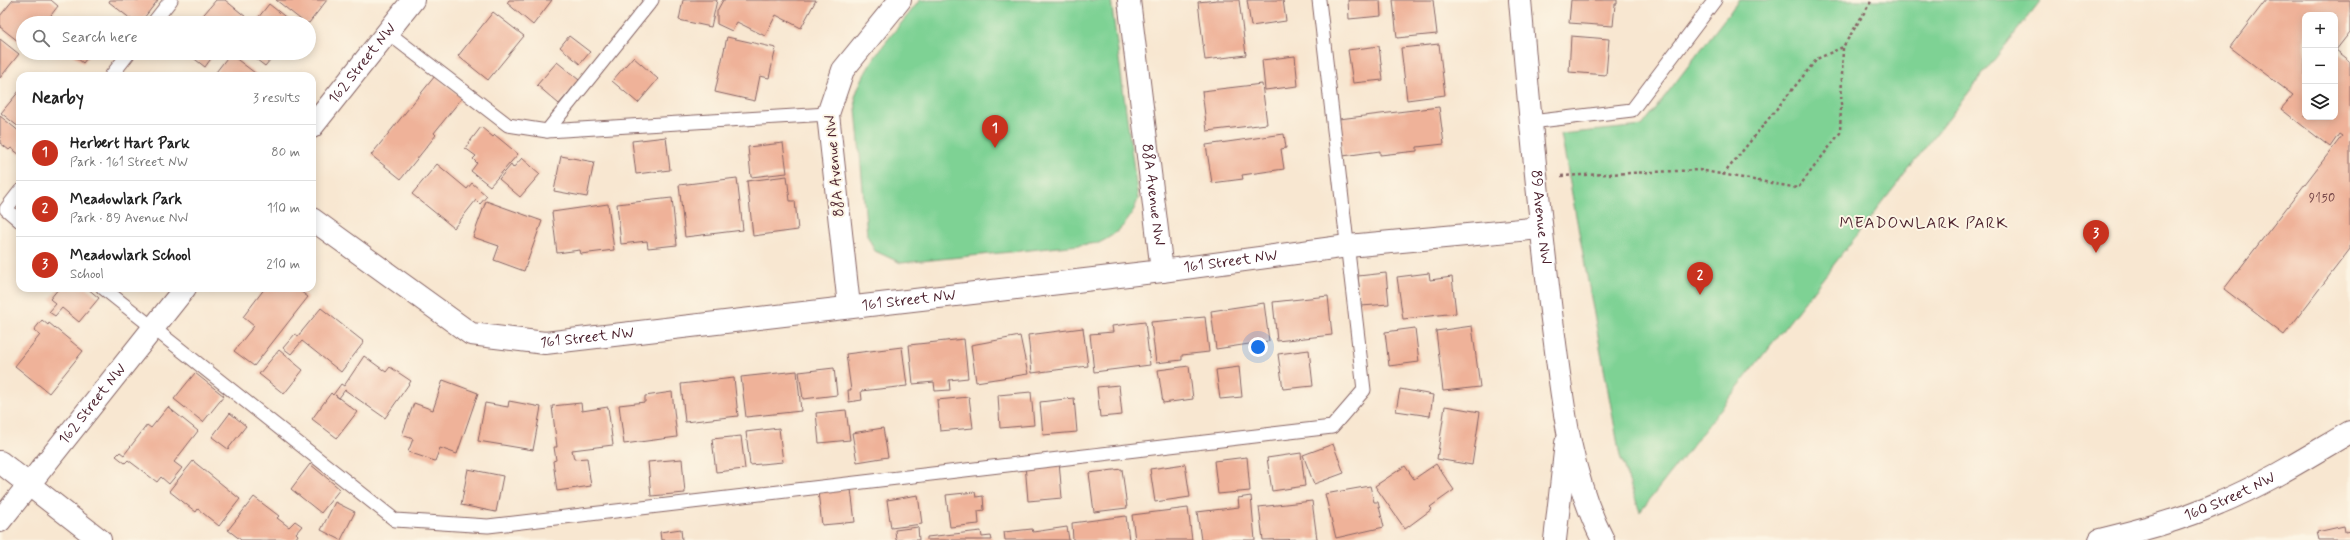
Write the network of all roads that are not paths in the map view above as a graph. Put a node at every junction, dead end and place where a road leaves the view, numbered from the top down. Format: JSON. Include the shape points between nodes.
{"nodes":[{"id":1,"x":171,"y":0,"type":"edge"},
{"id":2,"x":413,"y":0,"type":"edge"},
{"id":3,"x":652,"y":0,"type":"edge"},
{"id":4,"x":900,"y":0,"type":"edge"},
{"id":5,"x":1129,"y":0,"type":"edge"},
{"id":6,"x":1319,"y":0,"type":"edge"},
{"id":7,"x":1520,"y":0,"type":"edge"},
{"id":8,"x":1715,"y":0,"type":"edge"},
{"id":9,"x":158,"y":16,"type":"edge"},
{"id":10,"x":387,"y":32,"type":"junction"},
{"id":11,"x":124,"y":60,"type":"edge"},
{"id":12,"x":114,"y":72,"type":"edge"},
{"id":13,"x":828,"y":114,"type":"junction"},
{"id":14,"x":1531,"y":122,"type":"junction"},
{"id":15,"x":316,"y":123,"type":"edge"},
{"id":16,"x":547,"y":131,"type":"junction"},
{"id":17,"x":16,"y":196,"type":"edge"},
{"id":18,"x":16,"y":218,"type":"edge"},
{"id":19,"x":316,"y":222,"type":"edge"},
{"id":20,"x":1540,"y":228,"type":"junction"},
{"id":21,"x":1348,"y":246,"type":"junction"},
{"id":22,"x":1162,"y":271,"type":"junction"},
{"id":23,"x":108,"y":292,"type":"edge"},
{"id":24,"x":182,"y":292,"type":"edge"},
{"id":25,"x":849,"y":306,"type":"junction"},
{"id":26,"x":153,"y":329,"type":"junction"},
{"id":27,"x":2350,"y":432,"type":"edge"},
{"id":28,"x":1567,"y":434,"type":"junction"},
{"id":29,"x":0,"y":462,"type":"edge"},
{"id":30,"x":29,"y":485,"type":"junction"},
{"id":31,"x":0,"y":521,"type":"edge"},
{"id":32,"x":100,"y":540,"type":"edge"},
{"id":33,"x":1555,"y":540,"type":"edge"},
{"id":34,"x":1603,"y":540,"type":"edge"},
{"id":35,"x":2100,"y":540,"type":"edge"}],
"edges":[{"from":1,"to":9,"type":"lane"},
{"from":2,"to":10,"type":"street","name":"162 Street NW"},
{"from":3,"to":16,"type":"lane"},
{"from":4,"to":13,"type":"street","name":"88A Avenue NW","via":[[843,70]]},
{"from":5,"to":22,"type":"street","name":"88A Avenue NW"},
{"from":6,"to":21,"type":"lane"},
{"from":7,"to":14,"type":"street","name":"89 Avenue NW"},
{"from":8,"to":14,"type":"lane","via":[[1632,110]]},
{"from":10,"to":15,"type":"street","name":"162 Street NW"},
{"from":10,"to":16,"type":"lane","via":[[508,125]]},
{"from":11,"to":12,"type":"lane"},
{"from":13,"to":16,"type":"lane"},
{"from":13,"to":25,"type":"street","name":"88A Avenue NW"},
{"from":14,"to":20,"type":"street","name":"89 Avenue NW","via":[[1538,177]]},
{"from":17,"to":18,"type":"lane","via":[[6,209]]},
{"from":19,"to":25,"type":"street","name":"161 Street NW","via":[[470,334],[545,343]]},
{"from":20,"to":21,"type":"street","name":"161 Street NW"},
{"from":20,"to":28,"type":"street","name":"89 Avenue NW"},
{"from":21,"to":22,"type":"street","name":"161 Street NW"},
{"from":21,"to":26,"type":"lane","via":[[1364,390],[1332,427],[488,526],[395,520]]},
{"from":22,"to":25,"type":"street","name":"161 Street NW"},
{"from":23,"to":26,"type":"lane"},
{"from":24,"to":26,"type":"street","name":"162 Street NW"},
{"from":26,"to":30,"type":"street","name":"162 Street NW"},
{"from":27,"to":35,"type":"street","name":"160 Street NW","via":[[2255,487],[2220,503],[2181,519]]},
{"from":28,"to":33,"type":"street","name":"89 Avenue NW"},
{"from":28,"to":34,"type":"street","name":"89 Avenue NW","via":[[1593,520]]},
{"from":29,"to":30,"type":"street"},
{"from":30,"to":31,"type":"street","name":"162 Street NW"},
{"from":30,"to":32,"type":"street"}]}
